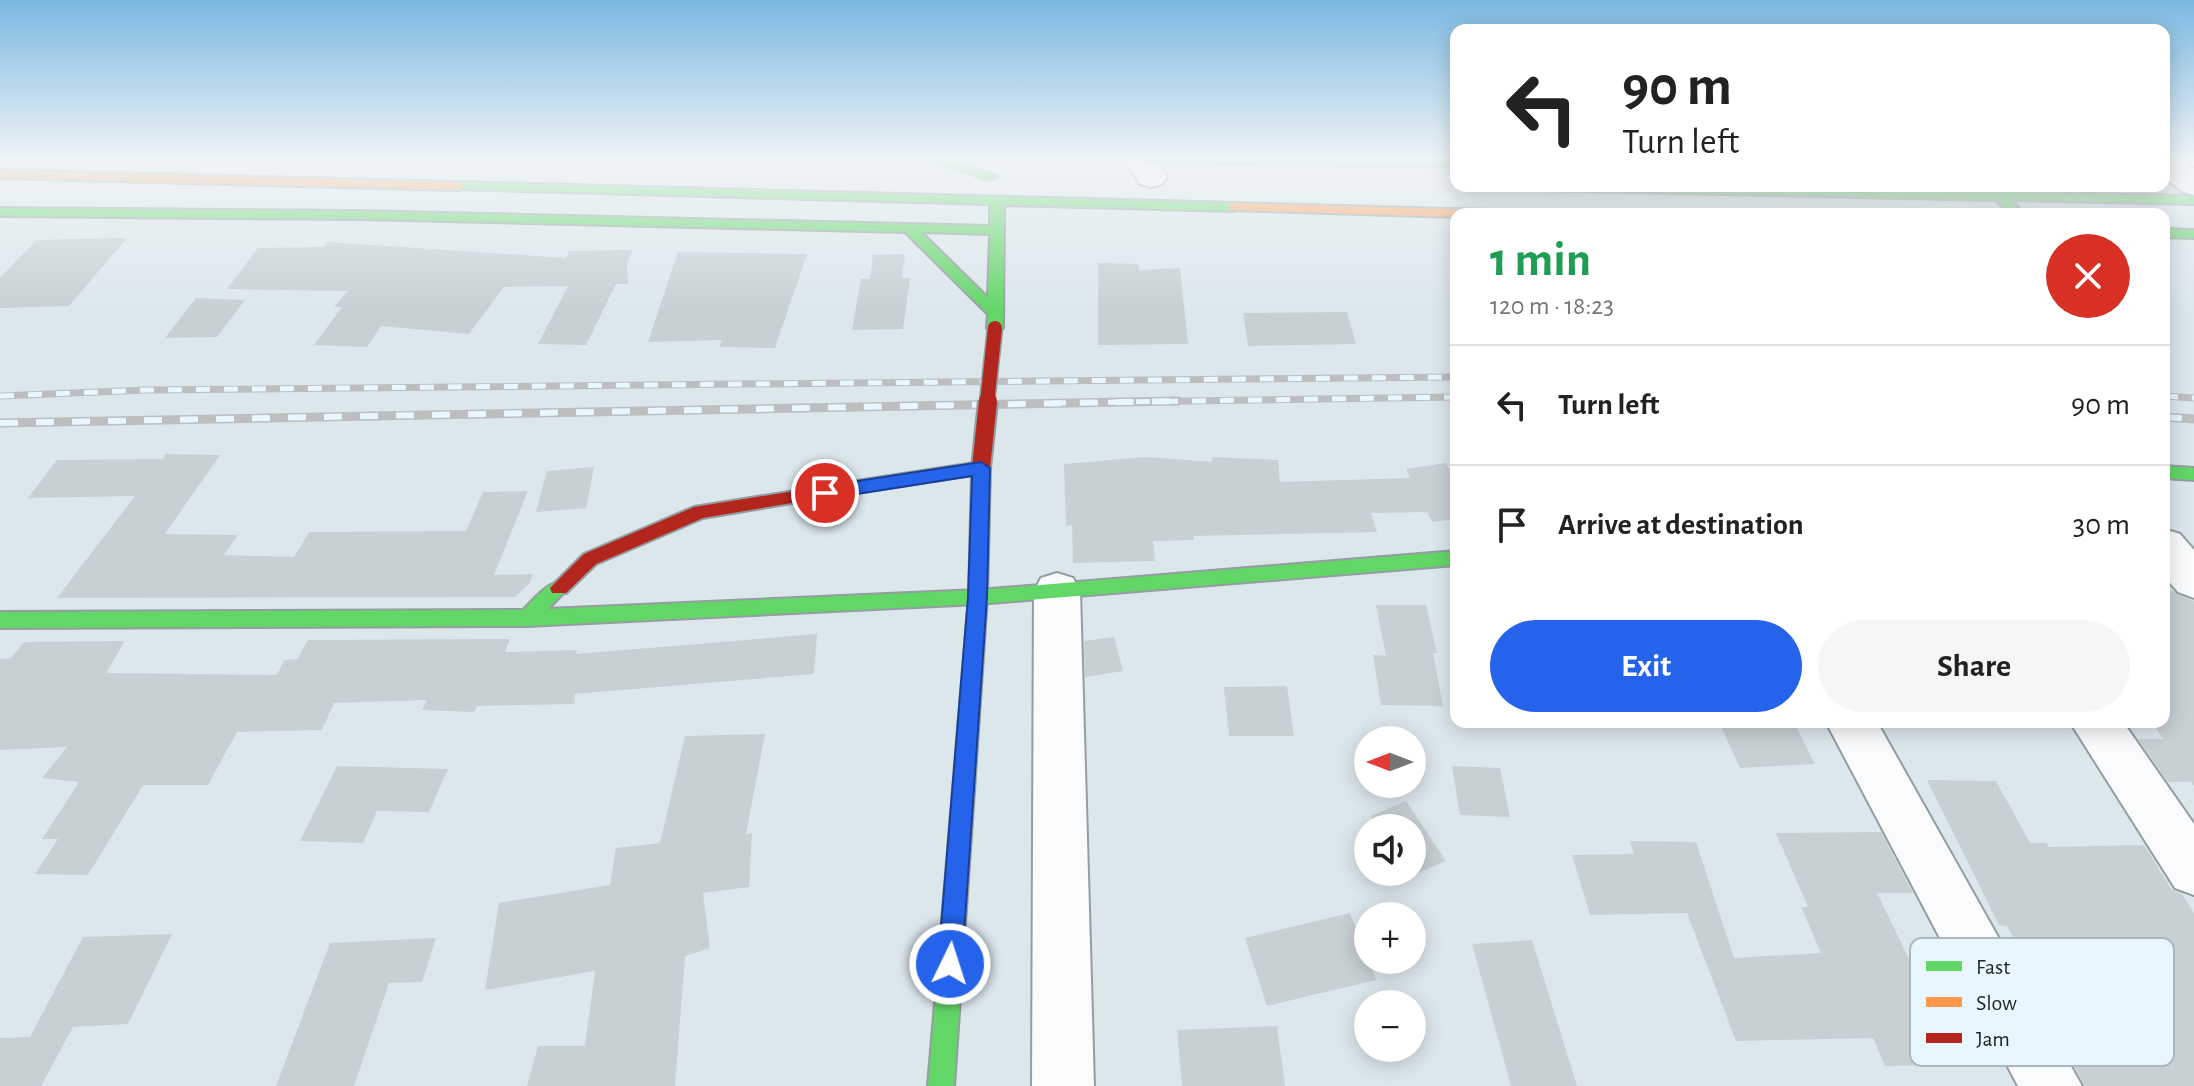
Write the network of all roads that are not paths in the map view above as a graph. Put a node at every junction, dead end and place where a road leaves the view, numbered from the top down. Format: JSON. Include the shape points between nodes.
{"nodes":[{"id":1,"x":997,"y":210,"type":"edge"},
{"id":2,"x":1311,"y":210,"type":"edge"},
{"id":3,"x":0,"y":212,"type":"edge"},
{"id":4,"x":1450,"y":213,"type":"edge"},
{"id":5,"x":910,"y":229,"type":"junction"},
{"id":6,"x":997,"y":230,"type":"junction"},
{"id":7,"x":2170,"y":233,"type":"edge"},
{"id":8,"x":2194,"y":234,"type":"edge"},
{"id":9,"x":995,"y":320,"type":"junction"},
{"id":10,"x":981,"y":468,"type":"junction"},
{"id":11,"x":2170,"y":472,"type":"edge"},
{"id":12,"x":2194,"y":474,"type":"edge"},
{"id":13,"x":2170,"y":553,"type":"edge"},
{"id":14,"x":1450,"y":558,"type":"edge"},
{"id":15,"x":2194,"y":580,"type":"edge"},
{"id":16,"x":1057,"y":591,"type":"junction"},
{"id":17,"x":978,"y":597,"type":"junction"},
{"id":18,"x":527,"y":618,"type":"junction"},
{"id":19,"x":0,"y":620,"type":"edge"},
{"id":20,"x":1854,"y":728,"type":"edge"},
{"id":21,"x":2099,"y":728,"type":"edge"},
{"id":22,"x":2194,"y":870,"type":"edge"},
{"id":23,"x":1970,"y":938,"type":"edge"},
{"id":24,"x":2040,"y":1066,"type":"edge"},
{"id":25,"x":941,"y":1086,"type":"edge"},
{"id":26,"x":1063,"y":1086,"type":"edge"},
{"id":27,"x":2051,"y":1086,"type":"edge"}],
"edges":[{"from":1,"to":6,"type":"main road"},
{"from":2,"to":4,"type":"main road"},
{"from":3,"to":5,"type":"main road"},
{"from":5,"to":6,"type":"main road"},
{"from":5,"to":9,"type":"main road"},
{"from":6,"to":9,"type":"main road"},
{"from":7,"to":8,"type":"main road"},
{"from":9,"to":10,"type":"main road","bridge":true},
{"from":10,"to":17,"type":"main road"},
{"from":10,"to":18,"type":"main road","via":[[700,512],[590,559]]},
{"from":11,"to":12,"type":"main road"},
{"from":13,"to":15,"type":"street"},
{"from":14,"to":16,"type":"main road"},
{"from":16,"to":17,"type":"main road"},
{"from":16,"to":26,"type":"street"},
{"from":17,"to":18,"type":"main road"},
{"from":17,"to":25,"type":"main road"},
{"from":18,"to":19,"type":"main road"},
{"from":20,"to":23,"type":"street"},
{"from":21,"to":22,"type":"street"},
{"from":24,"to":27,"type":"street"}]}
